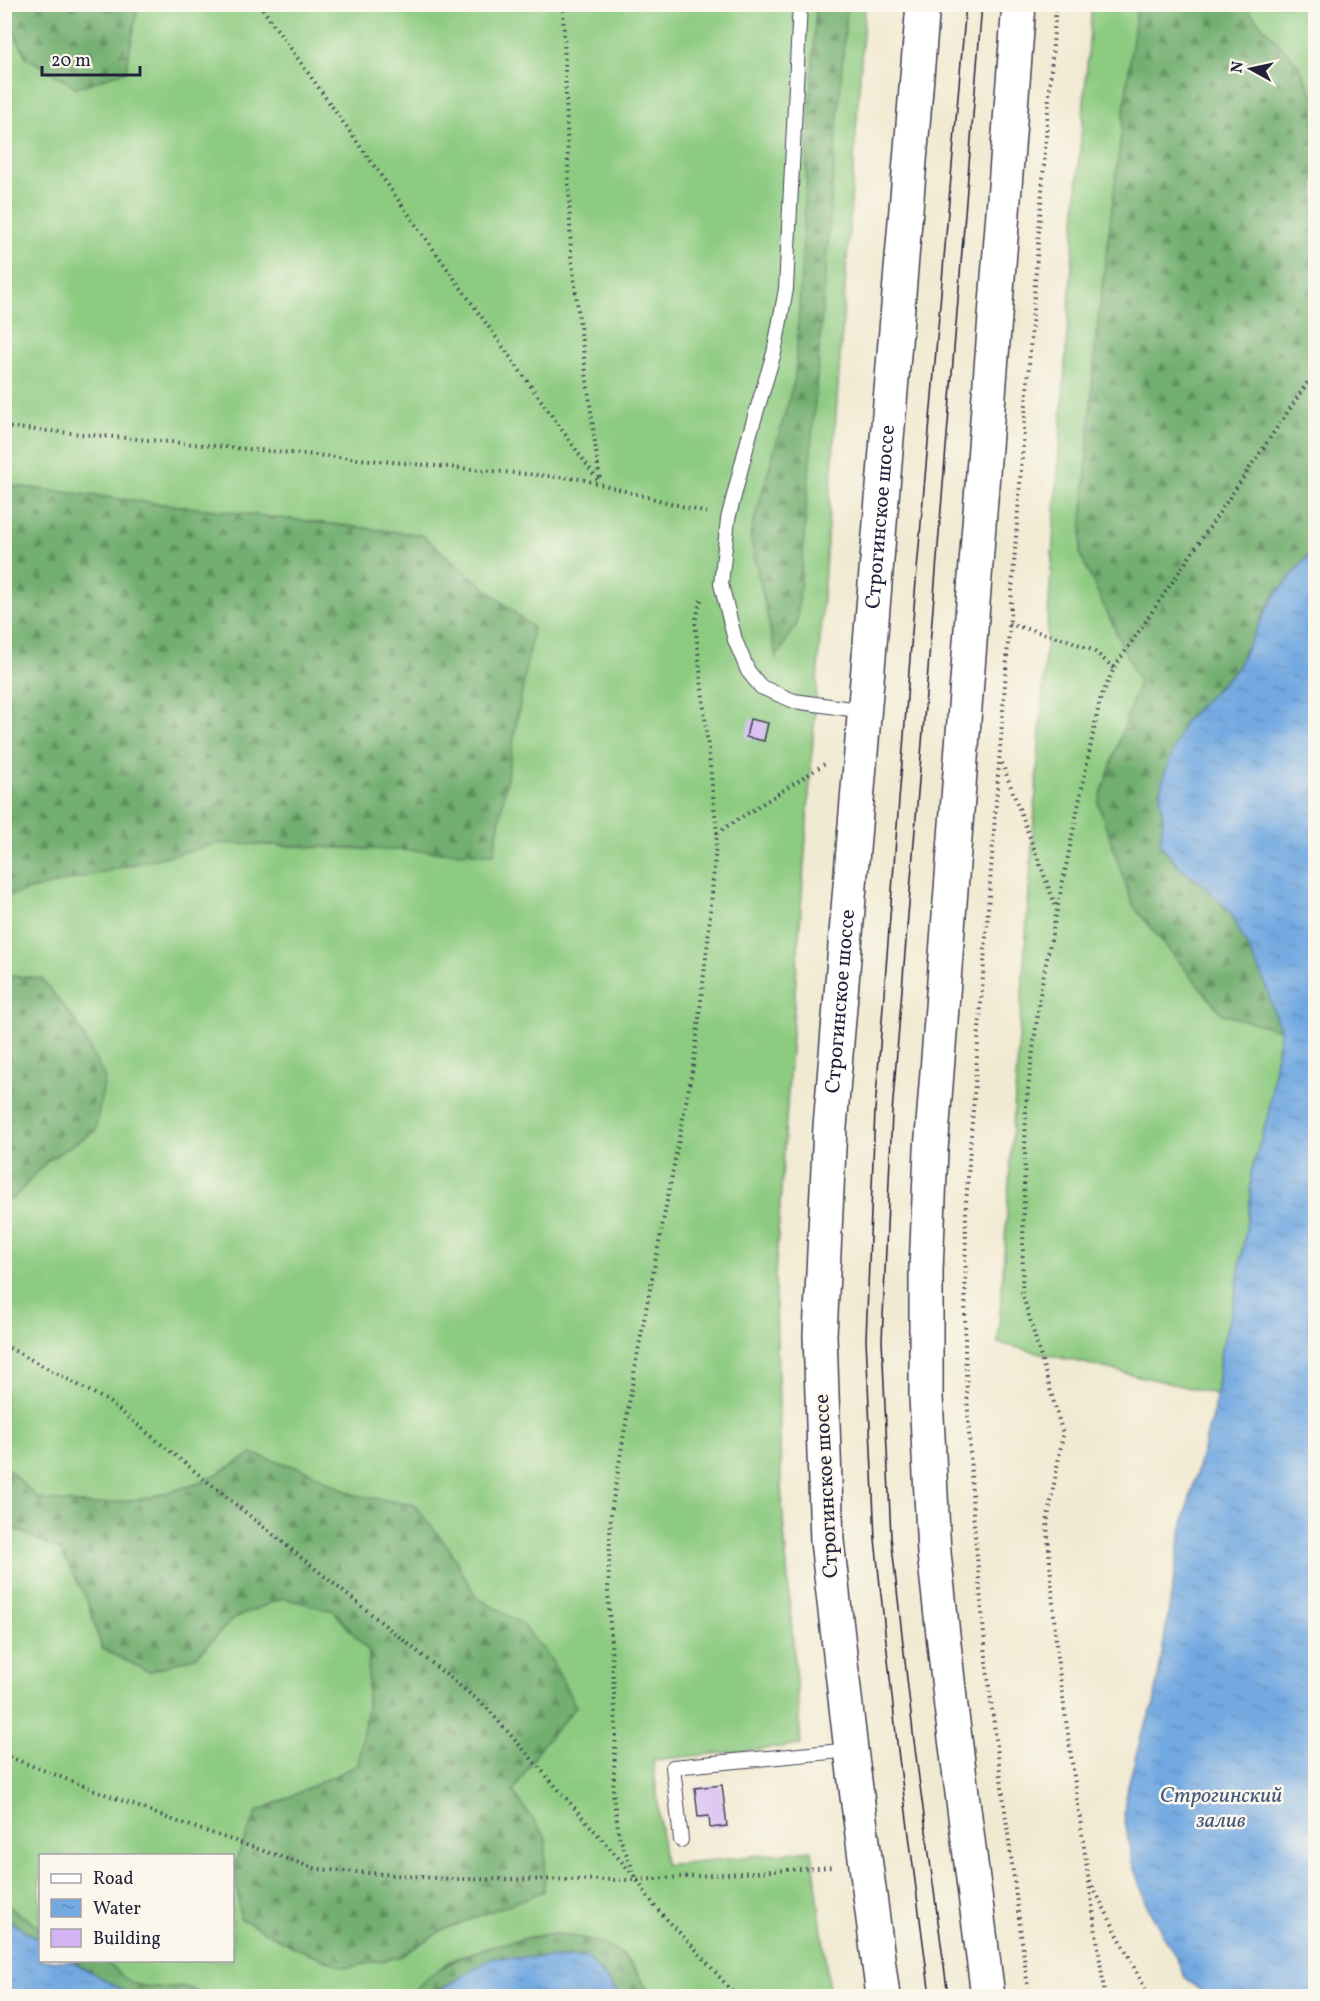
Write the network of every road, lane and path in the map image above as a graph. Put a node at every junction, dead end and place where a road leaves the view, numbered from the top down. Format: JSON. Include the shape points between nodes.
{"nodes":[{"id":1,"x":259,"y":4,"type":"edge"},
{"id":2,"x":563,"y":4,"type":"edge"},
{"id":3,"x":801,"y":4,"type":"edge"},
{"id":4,"x":923,"y":4,"type":"edge"},
{"id":5,"x":1018,"y":4,"type":"edge"},
{"id":6,"x":1056,"y":4,"type":"edge"},
{"id":7,"x":1316,"y":370,"type":"edge"},
{"id":8,"x":4,"y":427,"type":"edge"},
{"id":9,"x":600,"y":482,"type":"junction"},
{"id":10,"x":728,"y":519,"type":"junction"},
{"id":11,"x":721,"y":584,"type":"junction"},
{"id":12,"x":1009,"y":624,"type":"junction"},
{"id":13,"x":1114,"y":668,"type":"junction"},
{"id":14,"x":865,"y":711,"type":"junction"},
{"id":15,"x":1000,"y":759,"type":"junction"},
{"id":16,"x":826,"y":763,"type":"dead end"},
{"id":17,"x":717,"y":833,"type":"junction"},
{"id":18,"x":1057,"y":909,"type":"junction"},
{"id":19,"x":4,"y":1345,"type":"edge"},
{"id":20,"x":851,"y":1750,"type":"junction"},
{"id":21,"x":4,"y":1755,"type":"edge"},
{"id":22,"x":681,"y":1840,"type":"dead end"},
{"id":23,"x":832,"y":1867,"type":"dead end"},
{"id":24,"x":1088,"y":1878,"type":"junction"},
{"id":25,"x":637,"y":1880,"type":"junction"},
{"id":26,"x":736,"y":1996,"type":"edge"},
{"id":27,"x":883,"y":1996,"type":"edge"},
{"id":28,"x":988,"y":1996,"type":"edge"},
{"id":29,"x":1029,"y":1996,"type":"edge"},
{"id":30,"x":1105,"y":1996,"type":"edge"},
{"id":31,"x":1149,"y":1996,"type":"edge"}],
"edges":[{"from":1,"to":9,"type":"path"},
{"from":2,"to":9,"type":"path","via":[[571,255]]},
{"from":3,"to":10,"type":"lane","via":[[786,289],[774,353]]},
{"from":4,"to":14,"type":"main road","name":"Строгинское шоссе"},
{"from":5,"to":28,"type":"main road","via":[[931,1150],[926,1270],[926,1397],[934,1553]]},
{"from":6,"to":12,"type":"path"},
{"from":7,"to":13,"type":"path"},
{"from":8,"to":9,"type":"path"},
{"from":9,"to":10,"type":"path"},
{"from":10,"to":11,"type":"lane"},
{"from":11,"to":14,"type":"lane","via":[[735,640],[748,671],[761,687],[794,701]]},
{"from":11,"to":17,"type":"path","via":[[706,592],[698,604],[695,622]]},
{"from":12,"to":13,"type":"path","via":[[1085,647]]},
{"from":12,"to":15,"type":"path"},
{"from":13,"to":18,"type":"path","via":[[1100,700]]},
{"from":14,"to":20,"type":"main road","name":"Строгинское шоссе","via":[[830,1127],[820,1335],[827,1541]]},
{"from":15,"to":18,"type":"path"},
{"from":15,"to":29,"type":"path","via":[[966,1203],[965,1351],[973,1513],[987,1666]]},
{"from":16,"to":17,"type":"path"},
{"from":17,"to":25,"type":"path","via":[[694,1061],[610,1513],[613,1793],[619,1836]]},
{"from":18,"to":24,"type":"path","via":[[1041,988],[1026,1105],[1022,1292],[1063,1434],[1047,1523],[1057,1656]]},
{"from":19,"to":25,"type":"path","via":[[108,1401],[486,1707]]},
{"from":20,"to":22,"type":"lane","via":[[673,1767]]},
{"from":20,"to":27,"type":"main road","name":"Строгинское шоссе"},
{"from":21,"to":25,"type":"path","via":[[170,1819],[317,1869],[448,1879]]},
{"from":23,"to":25,"type":"path"},
{"from":24,"to":30,"type":"path"},
{"from":24,"to":31,"type":"path"},
{"from":25,"to":26,"type":"path","via":[[656,1908]]}]}
